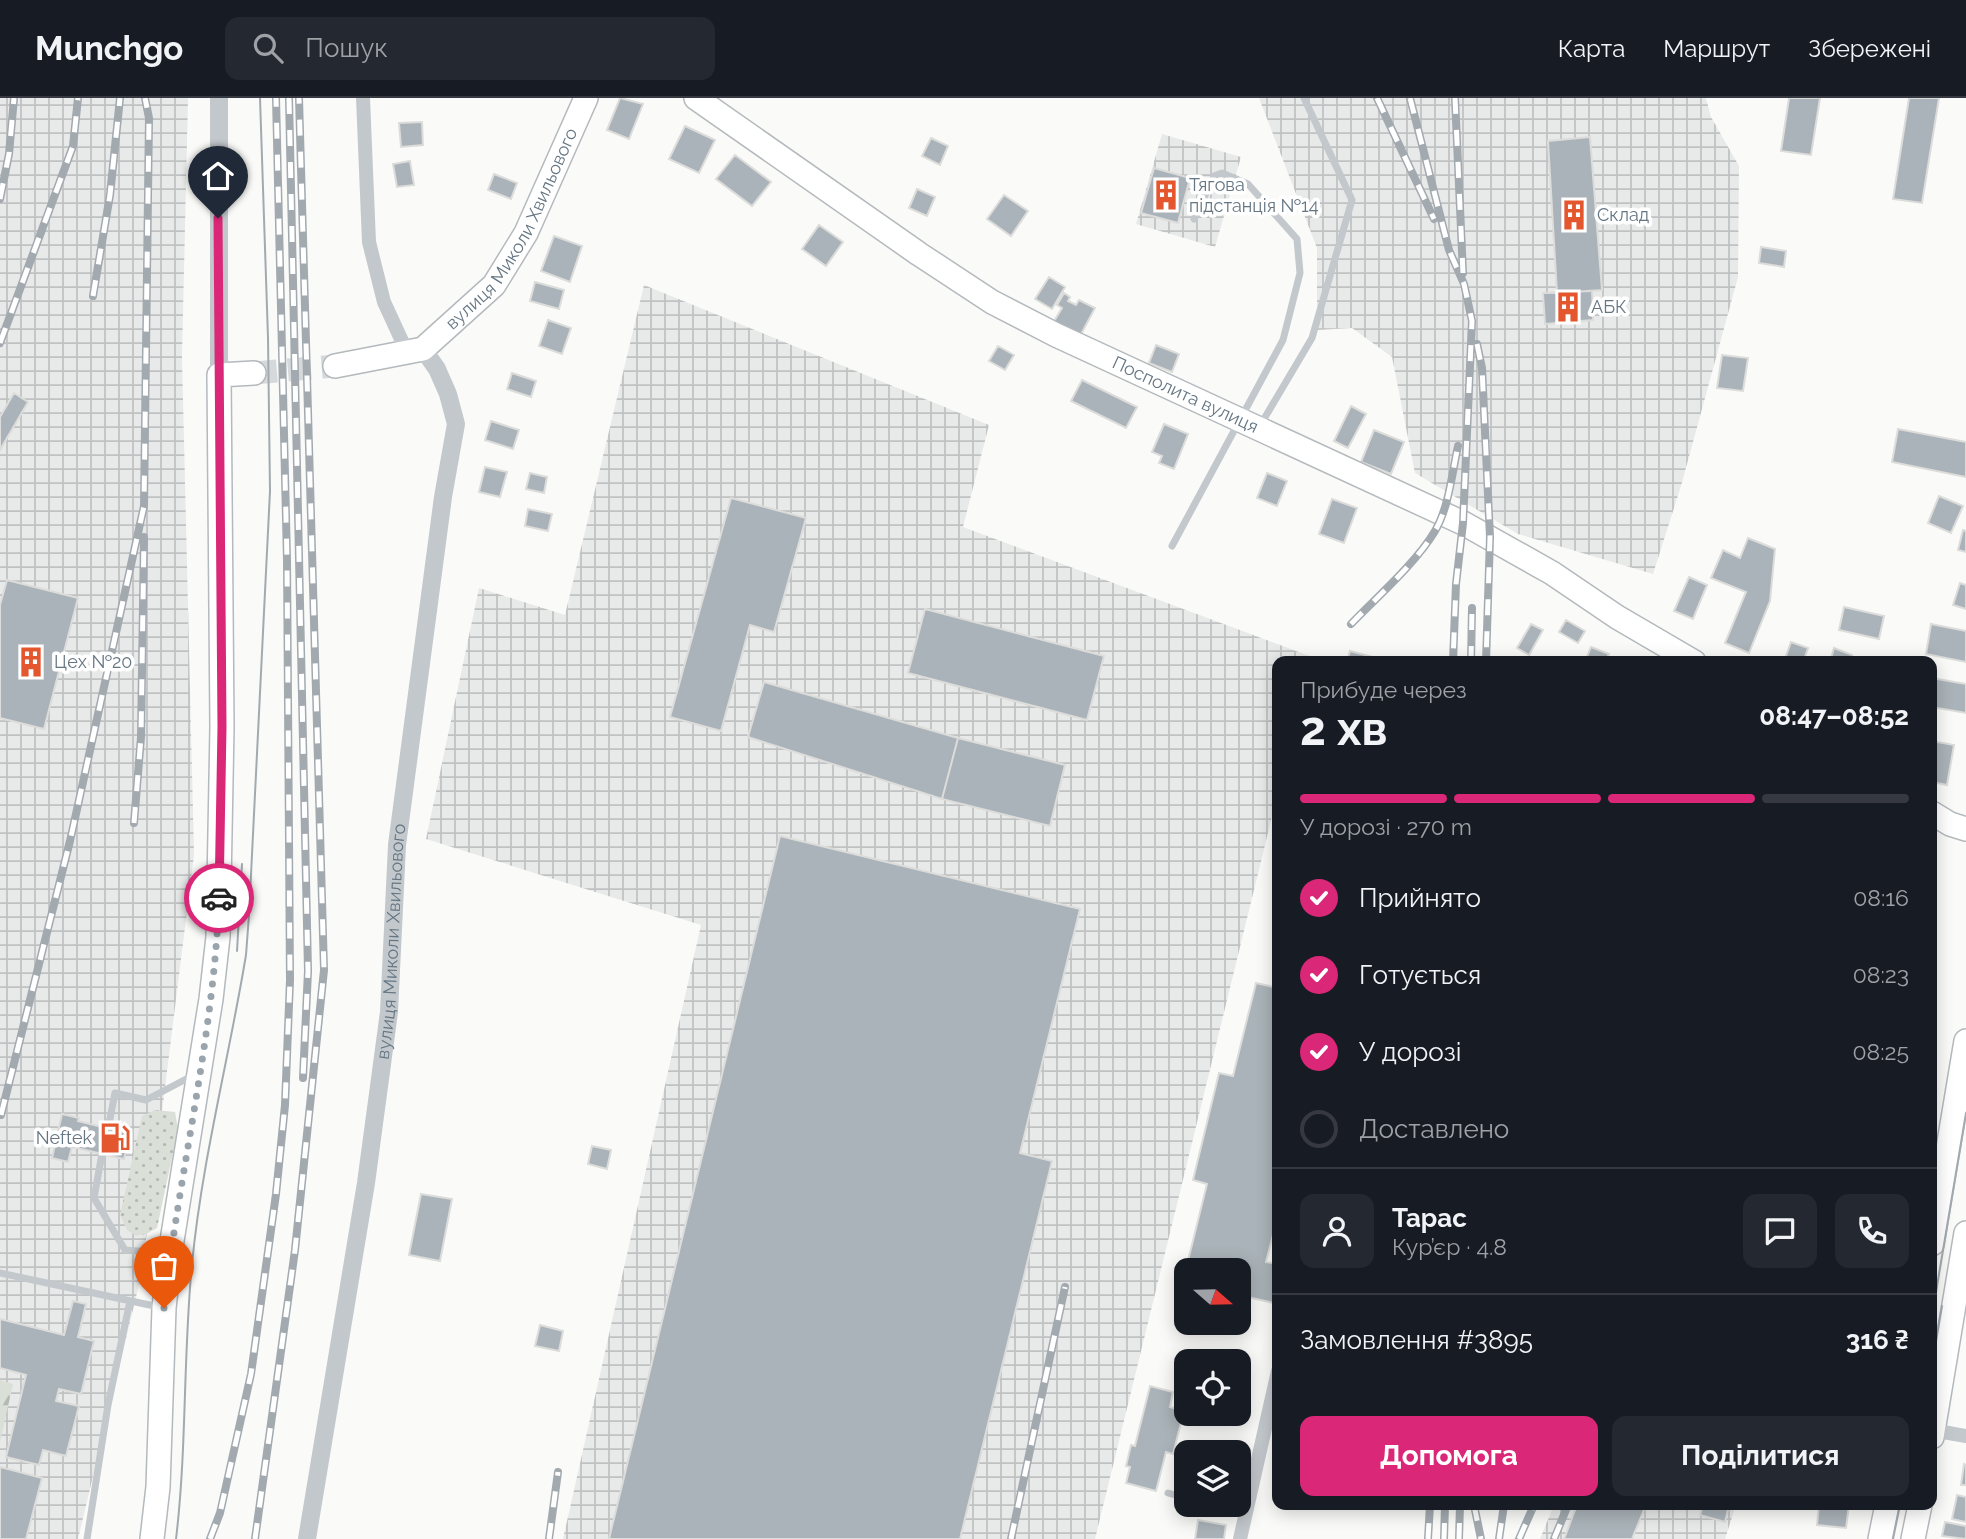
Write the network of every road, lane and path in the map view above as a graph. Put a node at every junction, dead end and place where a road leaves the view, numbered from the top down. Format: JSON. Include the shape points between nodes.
{"nodes":[{"id":1,"x":219,"y":98,"type":"edge"},
{"id":2,"x":363,"y":98,"type":"edge"},
{"id":3,"x":586,"y":98,"type":"edge"},
{"id":4,"x":696,"y":98,"type":"edge"},
{"id":5,"x":1304,"y":98,"type":"edge"},
{"id":6,"x":1194,"y":219,"type":"dead end"},
{"id":7,"x":415,"y":350,"type":"junction"},
{"id":8,"x":335,"y":366,"type":"tunnel mouth"},
{"id":9,"x":254,"y":373,"type":"tunnel mouth"},
{"id":10,"x":219,"y":374,"type":"junction"},
{"id":11,"x":1249,"y":425,"type":"junction"},
{"id":12,"x":1172,"y":546,"type":"dead end"},
{"id":13,"x":1684,"y":656,"type":"edge"},
{"id":14,"x":1937,"y":816,"type":"edge"},
{"id":15,"x":1966,"y":830,"type":"edge"},
{"id":16,"x":1966,"y":1041,"type":"edge"},
{"id":17,"x":199,"y":1072,"type":"junction"},
{"id":18,"x":108,"y":1129,"type":"dead end"},
{"id":19,"x":103,"y":1154,"type":"dead end"},
{"id":20,"x":1937,"y":1214,"type":"edge"},
{"id":21,"x":1966,"y":1233,"type":"edge"},
{"id":22,"x":170,"y":1253,"type":"junction"},
{"id":23,"x":0,"y":1273,"type":"edge"},
{"id":24,"x":130,"y":1301,"type":"junction"},
{"id":25,"x":164,"y":1308,"type":"junction"},
{"id":26,"x":1272,"y":1397,"type":"edge"},
{"id":27,"x":1937,"y":1404,"type":"edge"},
{"id":28,"x":1937,"y":1433,"type":"edge"},
{"id":29,"x":1966,"y":1436,"type":"edge"},
{"id":30,"x":1251,"y":1488,"type":"edge"},
{"id":31,"x":1168,"y":1493,"type":"dead end"},
{"id":32,"x":1174,"y":1495,"type":"edge"},
{"id":33,"x":1886,"y":1510,"type":"edge"},
{"id":34,"x":1916,"y":1510,"type":"edge"},
{"id":35,"x":1244,"y":1517,"type":"edge"},
{"id":36,"x":88,"y":1539,"type":"edge"},
{"id":37,"x":152,"y":1539,"type":"edge"},
{"id":38,"x":307,"y":1539,"type":"edge"},
{"id":39,"x":1240,"y":1539,"type":"edge"},
{"id":40,"x":1880,"y":1539,"type":"edge"},
{"id":41,"x":1913,"y":1539,"type":"edge"}],
"edges":[{"from":1,"to":10,"type":"street"},
{"from":2,"to":7,"type":"street","name":"вулиця Миколи Хвильового","via":[[369,242],[384,302]]},
{"from":3,"to":7,"type":"highway","name":"вулиця Миколи Хвильового","via":[[526,233],[494,285]]},
{"from":4,"to":11,"type":"highway","name":"Посполита вулиця","via":[[992,302]]},
{"from":5,"to":11,"type":"lane","via":[[1352,200],[1312,338]]},
{"from":6,"to":11,"type":"lane","via":[[1214,176],[1222,173],[1248,184],[1297,239],[1300,272],[1283,340]]},
{"from":7,"to":8,"type":"highway"},
{"from":7,"to":38,"type":"street","name":"вулиця Миколи Хвильового","via":[[436,369],[456,424],[397,845],[389,1012],[366,1183]]},
{"from":9,"to":10,"type":"highway"},
{"from":10,"to":17,"type":"highway","via":[[222,713],[218,937]]},
{"from":11,"to":12,"type":"lane","via":[[1216,467]]},
{"from":11,"to":13,"type":"highway","name":"Посполита вулиця","via":[[1490,537]]},
{"from":14,"to":15,"type":"highway"},
{"from":16,"to":20,"type":"highway"},
{"from":17,"to":18,"type":"lane","via":[[146,1100],[115,1093]]},
{"from":17,"to":22,"type":"highway"},
{"from":19,"to":22,"type":"lane","via":[[94,1198],[125,1250]]},
{"from":21,"to":27,"type":"highway"},
{"from":22,"to":25,"type":"highway"},
{"from":23,"to":24,"type":"lane"},
{"from":24,"to":25,"type":"lane"},
{"from":24,"to":36,"type":"lane","via":[[108,1405]]},
{"from":25,"to":37,"type":"highway"},
{"from":26,"to":30,"type":"street"},
{"from":28,"to":29,"type":"street"},
{"from":31,"to":32,"type":"lane"},
{"from":33,"to":40,"type":"highway"},
{"from":34,"to":41,"type":"highway"},
{"from":35,"to":39,"type":"street"}]}
